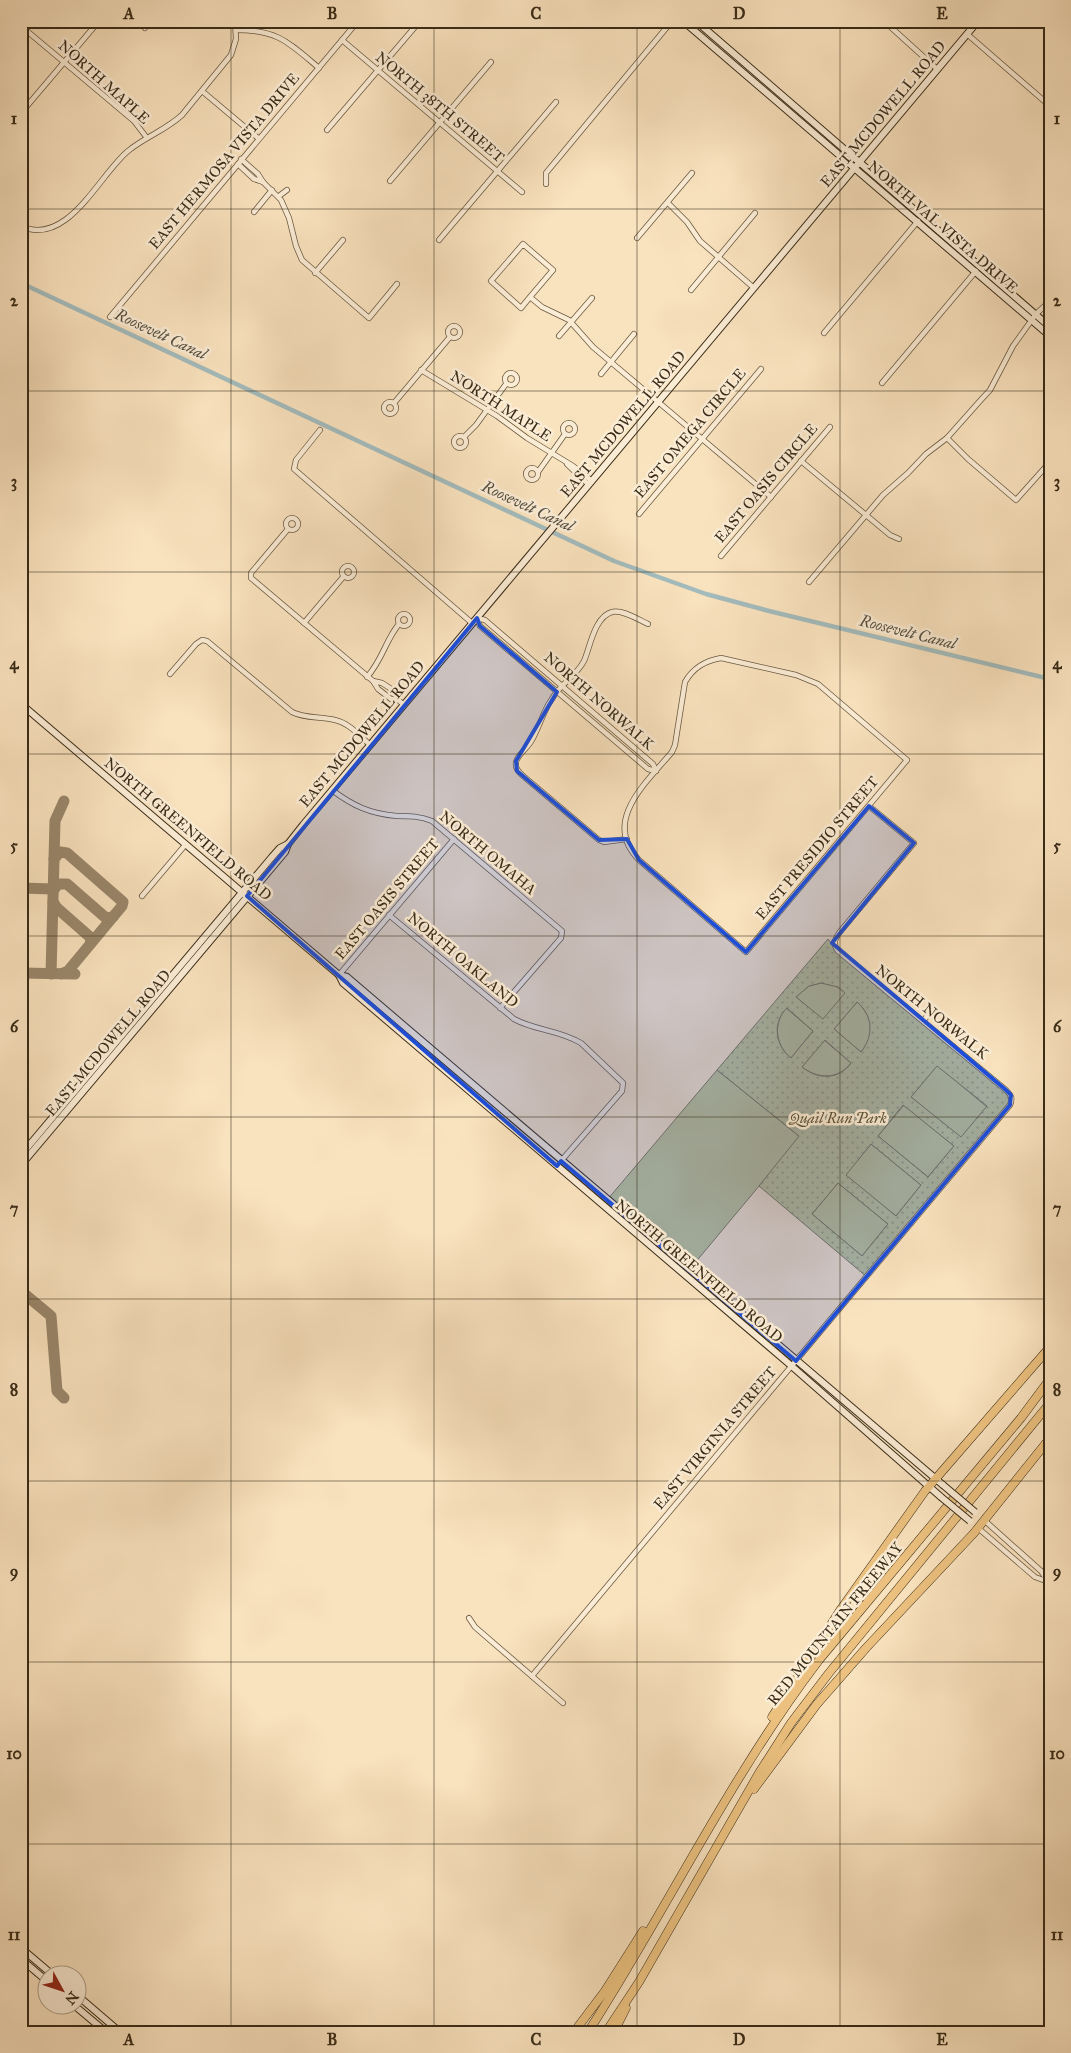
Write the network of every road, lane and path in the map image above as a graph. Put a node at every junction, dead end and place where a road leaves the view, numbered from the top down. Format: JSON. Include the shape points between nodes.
{"nodes":[{"id":1,"x":99,"y":21,"type":"edge"},
{"id":2,"x":139,"y":21,"type":"edge"},
{"id":3,"x":236,"y":21,"type":"edge"},
{"id":4,"x":358,"y":21,"type":"edge"},
{"id":5,"x":420,"y":21,"type":"edge"},
{"id":6,"x":672,"y":21,"type":"edge"},
{"id":7,"x":696,"y":21,"type":"edge"},
{"id":8,"x":884,"y":21,"type":"edge"},
{"id":9,"x":978,"y":21,"type":"edge"},
{"id":10,"x":686,"y":22,"type":"edge"},
{"id":11,"x":21,"y":26,"type":"edge"},
{"id":12,"x":145,"y":28,"type":"dead end"},
{"id":13,"x":236,"y":30,"type":"junction"},
{"id":14,"x":967,"y":34,"type":"junction"},
{"id":15,"x":342,"y":40,"type":"junction"},
{"id":16,"x":64,"y":62,"type":"junction"},
{"id":17,"x":491,"y":62,"type":"dead end"},
{"id":18,"x":749,"y":67,"type":"junction"},
{"id":19,"x":319,"y":68,"type":"junction"},
{"id":20,"x":937,"y":69,"type":"junction"},
{"id":21,"x":378,"y":71,"type":"junction"},
{"id":22,"x":744,"y":73,"type":"junction"},
{"id":23,"x":202,"y":91,"type":"junction"},
{"id":24,"x":556,"y":102,"type":"dead end"},
{"id":25,"x":790,"y":102,"type":"junction"},
{"id":26,"x":1050,"y":106,"type":"edge"},
{"id":27,"x":784,"y":108,"type":"junction"},
{"id":28,"x":21,"y":113,"type":"edge"},
{"id":29,"x":439,"y":122,"type":"junction"},
{"id":30,"x":327,"y":130,"type":"dead end"},
{"id":31,"x":147,"y":138,"type":"junction"},
{"id":32,"x":258,"y":138,"type":"junction"},
{"id":33,"x":241,"y":159,"type":"junction"},
{"id":34,"x":860,"y":162,"type":"junction"},
{"id":35,"x":238,"y":164,"type":"junction"},
{"id":36,"x":855,"y":169,"type":"junction"},
{"id":37,"x":497,"y":171,"type":"junction"},
{"id":38,"x":692,"y":173,"type":"dead end"},
{"id":39,"x":390,"y":181,"type":"dead end"},
{"id":40,"x":263,"y":182,"type":"junction"},
{"id":41,"x":546,"y":184,"type":"dead end"},
{"id":42,"x":272,"y":190,"type":"junction"},
{"id":43,"x":287,"y":190,"type":"dead end"},
{"id":44,"x":522,"y":192,"type":"dead end"},
{"id":45,"x":279,"y":196,"type":"junction"},
{"id":46,"x":668,"y":202,"type":"junction"},
{"id":47,"x":254,"y":212,"type":"dead end"},
{"id":48,"x":755,"y":213,"type":"dead end"},
{"id":49,"x":920,"y":219,"type":"junction"},
{"id":50,"x":21,"y":226,"type":"edge"},
{"id":51,"x":637,"y":238,"type":"dead end"},
{"id":52,"x":343,"y":240,"type":"dead end"},
{"id":53,"x":439,"y":240,"type":"dead end"},
{"id":54,"x":718,"y":257,"type":"junction"},
{"id":55,"x":978,"y":269,"type":"junction"},
{"id":56,"x":1050,"y":269,"type":"edge"},
{"id":57,"x":315,"y":272,"type":"junction"},
{"id":58,"x":1050,"y":280,"type":"edge"},
{"id":59,"x":397,"y":284,"type":"dead end"},
{"id":60,"x":754,"y":288,"type":"junction"},
{"id":61,"x":691,"y":290,"type":"dead end"},
{"id":62,"x":530,"y":297,"type":"junction"},
{"id":63,"x":592,"y":298,"type":"dead end"},
{"id":64,"x":1050,"y":300,"type":"edge"},
{"id":65,"x":110,"y":316,"type":"dead end"},
{"id":66,"x":1034,"y":318,"type":"junction"},
{"id":67,"x":571,"y":322,"type":"junction"},
{"id":68,"x":1050,"y":326,"type":"edge"},
{"id":69,"x":824,"y":333,"type":"dead end"},
{"id":70,"x":634,"y":334,"type":"dead end"},
{"id":71,"x":559,"y":336,"type":"dead end"},
{"id":72,"x":1050,"y":336,"type":"edge"},
{"id":73,"x":450,"y":337,"type":"dead end"},
{"id":74,"x":610,"y":362,"type":"junction"},
{"id":75,"x":761,"y":369,"type":"dead end"},
{"id":76,"x":421,"y":370,"type":"junction"},
{"id":77,"x":601,"y":374,"type":"dead end"},
{"id":78,"x":882,"y":383,"type":"dead end"},
{"id":79,"x":506,"y":384,"type":"dead end"},
{"id":80,"x":658,"y":402,"type":"junction"},
{"id":81,"x":394,"y":403,"type":"dead end"},
{"id":82,"x":486,"y":410,"type":"junction"},
{"id":83,"x":830,"y":427,"type":"dead end"},
{"id":84,"x":320,"y":430,"type":"dead end"},
{"id":85,"x":565,"y":434,"type":"dead end"},
{"id":86,"x":464,"y":437,"type":"dead end"},
{"id":87,"x":947,"y":438,"type":"junction"},
{"id":88,"x":702,"y":439,"type":"junction"},
{"id":89,"x":552,"y":454,"type":"junction"},
{"id":90,"x":801,"y":461,"type":"junction"},
{"id":91,"x":1050,"y":462,"type":"edge"},
{"id":92,"x":538,"y":472,"type":"dead end"},
{"id":93,"x":590,"y":483,"type":"junction"},
{"id":94,"x":771,"y":497,"type":"junction"},
{"id":95,"x":639,"y":514,"type":"dead end"},
{"id":96,"x":865,"y":514,"type":"junction"},
{"id":97,"x":288,"y":529,"type":"dead end"},
{"id":98,"x":899,"y":539,"type":"dead end"},
{"id":99,"x":721,"y":556,"type":"dead end"},
{"id":100,"x":344,"y":576,"type":"dead end"},
{"id":101,"x":809,"y":582,"type":"dead end"},
{"id":102,"x":475,"y":621,"type":"junction"},
{"id":103,"x":304,"y":623,"type":"junction"},
{"id":104,"x":399,"y":624,"type":"dead end"},
{"id":105,"x":648,"y":624,"type":"dead end"},
{"id":106,"x":170,"y":674,"type":"dead end"},
{"id":107,"x":367,"y":677,"type":"junction"},
{"id":108,"x":372,"y":681,"type":"junction"},
{"id":109,"x":560,"y":689,"type":"junction"},
{"id":110,"x":396,"y":698,"type":"junction"},
{"id":111,"x":21,"y":704,"type":"edge"},
{"id":112,"x":404,"y":705,"type":"junction"},
{"id":113,"x":616,"y":732,"type":"junction"},
{"id":114,"x":611,"y":738,"type":"junction"},
{"id":115,"x":370,"y":745,"type":"junction"},
{"id":116,"x":656,"y":771,"type":"junction"},
{"id":117,"x":332,"y":790,"type":"junction"},
{"id":118,"x":869,"y":806,"type":"junction"},
{"id":119,"x":454,"y":839,"type":"junction"},
{"id":120,"x":627,"y":840,"type":"junction"},
{"id":121,"x":186,"y":844,"type":"junction"},
{"id":122,"x":245,"y":894,"type":"junction"},
{"id":123,"x":142,"y":896,"type":"dead end"},
{"id":124,"x":390,"y":915,"type":"junction"},
{"id":125,"x":339,"y":975,"type":"junction"},
{"id":126,"x":500,"y":1008,"type":"junction"},
{"id":127,"x":934,"y":1008,"type":"dead end"},
{"id":128,"x":923,"y":1021,"type":"junction"},
{"id":129,"x":128,"y":1032,"type":"junction"},
{"id":130,"x":445,"y":1069,"type":"junction"},
{"id":131,"x":477,"y":1089,"type":"junction"},
{"id":132,"x":1012,"y":1100,"type":"joint"},
{"id":133,"x":21,"y":1155,"type":"edge"},
{"id":134,"x":559,"y":1164,"type":"junction"},
{"id":135,"x":21,"y":1165,"type":"edge"},
{"id":136,"x":1050,"y":1347,"type":"edge"},
{"id":137,"x":794,"y":1364,"type":"junction"},
{"id":138,"x":1050,"y":1379,"type":"edge"},
{"id":139,"x":1050,"y":1403,"type":"edge"},
{"id":140,"x":1050,"y":1438,"type":"edge"},
{"id":141,"x":935,"y":1479,"type":"junction"},
{"id":142,"x":929,"y":1487,"type":"junction"},
{"id":143,"x":984,"y":1520,"type":"junction"},
{"id":144,"x":978,"y":1528,"type":"junction"},
{"id":145,"x":1049,"y":1582,"type":"edge"},
{"id":146,"x":469,"y":1618,"type":"dead end"},
{"id":147,"x":532,"y":1676,"type":"junction"},
{"id":148,"x":562,"y":1703,"type":"dead end"},
{"id":149,"x":760,"y":1743,"type":"junction"},
{"id":150,"x":743,"y":1802,"type":"junction"},
{"id":151,"x":678,"y":1879,"type":"junction"},
{"id":152,"x":21,"y":1948,"type":"edge"},
{"id":153,"x":21,"y":1959,"type":"edge"},
{"id":154,"x":42,"y":1966,"type":"edge"},
{"id":155,"x":38,"y":1973,"type":"edge"},
{"id":156,"x":639,"y":1982,"type":"junction"},
{"id":157,"x":88,"y":2004,"type":"edge"},
{"id":158,"x":97,"y":2012,"type":"junction"},
{"id":159,"x":87,"y":2016,"type":"edge"},
{"id":160,"x":91,"y":2019,"type":"junction"},
{"id":161,"x":106,"y":2032,"type":"edge"},
{"id":162,"x":120,"y":2032,"type":"edge"},
{"id":163,"x":574,"y":2032,"type":"edge"},
{"id":164,"x":588,"y":2032,"type":"edge"},
{"id":165,"x":606,"y":2032,"type":"edge"},
{"id":166,"x":614,"y":2032,"type":"edge"}],
"edges":[{"from":1,"to":16,"type":"street"},
{"from":2,"to":12,"type":"street"},
{"from":3,"to":13,"type":"street"},
{"from":4,"to":15,"type":"street","name":"EAST HERMOSA VISTA DRIVE"},
{"from":5,"to":21,"type":"street"},
{"from":6,"to":41,"type":"street","via":[[546,173]]},
{"from":7,"to":18,"type":"main road","name":"NORTH VAL VISTA DRIVE"},
{"from":8,"to":20,"type":"street"},
{"from":9,"to":14,"type":"main road","name":"EAST MCDOWELL ROAD"},
{"from":10,"to":22,"type":"main road","name":"NORTH VAL VISTA DRIVE"},
{"from":11,"to":16,"type":"street","name":"NORTH MAPLE"},
{"from":13,"to":19,"type":"street","via":[[274,34]]},
{"from":13,"to":23,"type":"street","via":[[234,48]]},
{"from":14,"to":20,"type":"main road","name":"EAST MCDOWELL ROAD"},
{"from":14,"to":26,"type":"street"},
{"from":15,"to":19,"type":"street","name":"EAST HERMOSA VISTA DRIVE"},
{"from":15,"to":21,"type":"street","name":"NORTH 38TH STREET"},
{"from":16,"to":28,"type":"street"},
{"from":16,"to":31,"type":"street","name":"NORTH MAPLE","via":[[134,121]]},
{"from":17,"to":29,"type":"street"},
{"from":18,"to":22,"type":"main road"},
{"from":18,"to":25,"type":"main road","name":"NORTH VAL VISTA DRIVE"},
{"from":19,"to":32,"type":"street","name":"EAST HERMOSA VISTA DRIVE"},
{"from":20,"to":34,"type":"main road","name":"EAST MCDOWELL ROAD"},
{"from":21,"to":29,"type":"street","name":"NORTH 38TH STREET"},
{"from":21,"to":30,"type":"street"},
{"from":22,"to":27,"type":"main road","name":"NORTH VAL VISTA DRIVE"},
{"from":23,"to":31,"type":"street","via":[[173,123]]},
{"from":23,"to":32,"type":"street"},
{"from":24,"to":37,"type":"street"},
{"from":25,"to":27,"type":"main road"},
{"from":25,"to":34,"type":"main road","name":"NORTH VAL VISTA DRIVE"},
{"from":27,"to":36,"type":"main road","name":"NORTH VAL VISTA DRIVE"},
{"from":29,"to":37,"type":"street","name":"NORTH 38TH STREET"},
{"from":29,"to":39,"type":"street"},
{"from":31,"to":50,"type":"street","via":[[117,162],[63,223],[44,230]]},
{"from":32,"to":33,"type":"street","name":"EAST HERMOSA VISTA DRIVE"},
{"from":33,"to":35,"type":"street","name":"EAST HERMOSA VISTA DRIVE"},
{"from":33,"to":40,"type":"street"},
{"from":34,"to":36,"type":"main road","name":"EAST MCDOWELL ROAD"},
{"from":34,"to":49,"type":"main road","name":"NORTH VAL VISTA DRIVE"},
{"from":35,"to":40,"type":"street","via":[[254,179]]},
{"from":35,"to":65,"type":"street","name":"EAST HERMOSA VISTA DRIVE"},
{"from":36,"to":49,"type":"main road","name":"NORTH VAL VISTA DRIVE"},
{"from":36,"to":60,"type":"main road","name":"EAST MCDOWELL ROAD"},
{"from":37,"to":44,"type":"street","name":"NORTH 38TH STREET"},
{"from":37,"to":53,"type":"street"},
{"from":38,"to":46,"type":"street"},
{"from":40,"to":42,"type":"street"},
{"from":42,"to":45,"type":"street"},
{"from":42,"to":47,"type":"street"},
{"from":43,"to":45,"type":"street"},
{"from":45,"to":57,"type":"street","via":[[289,218],[298,253]]},
{"from":46,"to":51,"type":"street"},
{"from":46,"to":54,"type":"street"},
{"from":48,"to":54,"type":"street"},
{"from":49,"to":55,"type":"main road","name":"NORTH VAL VISTA DRIVE"},
{"from":49,"to":69,"type":"street"},
{"from":52,"to":57,"type":"street"},
{"from":54,"to":60,"type":"street"},
{"from":54,"to":61,"type":"street"},
{"from":55,"to":66,"type":"main road","name":"NORTH VAL VISTA DRIVE"},
{"from":55,"to":78,"type":"street"},
{"from":56,"to":58,"type":"street"},
{"from":57,"to":59,"type":"street","via":[[369,318]]},
{"from":60,"to":80,"type":"main road","name":"EAST MCDOWELL ROAD"},
{"from":62,"to":62,"type":"street","via":[[521,308],[491,282],[523,244],[553,270]]},
{"from":62,"to":67,"type":"street"},
{"from":63,"to":67,"type":"street"},
{"from":64,"to":66,"type":"street"},
{"from":66,"to":68,"type":"main road","name":"NORTH VAL VISTA DRIVE"},
{"from":66,"to":72,"type":"main road","name":"NORTH VAL VISTA DRIVE"},
{"from":66,"to":87,"type":"street","via":[[1013,346],[990,390]]},
{"from":67,"to":71,"type":"street"},
{"from":67,"to":74,"type":"street","via":[[592,348]]},
{"from":70,"to":74,"type":"street"},
{"from":73,"to":76,"type":"street"},
{"from":74,"to":77,"type":"street"},
{"from":74,"to":80,"type":"street"},
{"from":75,"to":88,"type":"street","name":"EAST OMEGA CIRCLE"},
{"from":76,"to":81,"type":"street"},
{"from":76,"to":82,"type":"street","name":"NORTH MAPLE"},
{"from":79,"to":82,"type":"street"},
{"from":80,"to":88,"type":"street"},
{"from":80,"to":93,"type":"main road","name":"EAST MCDOWELL ROAD"},
{"from":82,"to":86,"type":"street"},
{"from":82,"to":89,"type":"street","name":"NORTH MAPLE"},
{"from":83,"to":90,"type":"street","name":"EAST OASIS CIRCLE"},
{"from":84,"to":102,"type":"street","name":"NORTH NORWALK","via":[[296,460],[294,469]]},
{"from":85,"to":89,"type":"street"},
{"from":87,"to":91,"type":"street","via":[[1016,500]]},
{"from":87,"to":96,"type":"street","via":[[892,485]]},
{"from":88,"to":94,"type":"street"},
{"from":88,"to":95,"type":"street","name":"EAST OMEGA CIRCLE"},
{"from":89,"to":92,"type":"street"},
{"from":89,"to":93,"type":"street","name":"NORTH MAPLE","via":[[573,466]]},
{"from":90,"to":94,"type":"street","name":"EAST OASIS CIRCLE"},
{"from":90,"to":96,"type":"street"},
{"from":93,"to":102,"type":"main road","name":"EAST MCDOWELL ROAD"},
{"from":94,"to":99,"type":"street","name":"EAST OASIS CIRCLE"},
{"from":96,"to":98,"type":"street"},
{"from":96,"to":101,"type":"street"},
{"from":97,"to":103,"type":"street","via":[[251,573],[251,578]]},
{"from":100,"to":103,"type":"street"},
{"from":102,"to":109,"type":"street","name":"NORTH NORWALK"},
{"from":102,"to":112,"type":"main road","name":"EAST MCDOWELL ROAD"},
{"from":103,"to":107,"type":"street"},
{"from":104,"to":107,"type":"street","via":[[390,636],[378,665]]},
{"from":105,"to":109,"type":"street","via":[[622,613],[612,612],[604,617],[584,660]]},
{"from":106,"to":115,"type":"street","via":[[202,640],[212,644],[292,712],[344,723]]},
{"from":107,"to":108,"type":"street"},
{"from":108,"to":110,"type":"street","via":[[391,699]]},
{"from":108,"to":110,"type":"street","via":[[396,692]]},
{"from":109,"to":113,"type":"street","name":"NORTH NORWALK"},
{"from":109,"to":114,"type":"street","name":"NORTH NORWALK"},
{"from":109,"to":120,"type":"street","via":[[544,711],[531,742],[516,761],[518,771],[599,840]]},
{"from":110,"to":112,"type":"street"},
{"from":111,"to":121,"type":"main road","name":"NORTH GREENFIELD ROAD"},
{"from":112,"to":115,"type":"main road","name":"EAST MCDOWELL ROAD"},
{"from":113,"to":114,"type":"street"},
{"from":113,"to":116,"type":"street","name":"NORTH NORWALK","via":[[653,764]]},
{"from":114,"to":116,"type":"street","name":"NORTH NORWALK","via":[[648,769]]},
{"from":115,"to":117,"type":"main road","name":"EAST MCDOWELL ROAD"},
{"from":116,"to":118,"type":"street","name":"EAST PRESIDIO STREET","via":[[675,746],[685,682],[702,664],[728,659],[809,679],[907,760]]},
{"from":116,"to":120,"type":"street","via":[[630,804],[625,820]]},
{"from":117,"to":119,"type":"street","name":"NORTH OMAHA","via":[[367,811],[427,819]]},
{"from":117,"to":122,"type":"main road","name":"EAST MCDOWELL ROAD","via":[[285,852]]},
{"from":118,"to":120,"type":"street","name":"EAST PRESIDIO STREET","via":[[746,952],[639,860]]},
{"from":118,"to":128,"type":"street","name":"NORTH NORWALK","via":[[914,844],[839,933],[834,945]]},
{"from":119,"to":124,"type":"street","name":"EAST OASIS STREET"},
{"from":119,"to":126,"type":"street","name":"NORTH OMAHA","via":[[562,931],[522,985]]},
{"from":121,"to":122,"type":"main road","name":"NORTH GREENFIELD ROAD"},
{"from":121,"to":123,"type":"street"},
{"from":122,"to":125,"type":"main road","name":"NORTH GREENFIELD ROAD"},
{"from":122,"to":129,"type":"main road","name":"EAST MCDOWELL ROAD"},
{"from":124,"to":125,"type":"street","name":"EAST OASIS STREET"},
{"from":124,"to":126,"type":"street","name":"NORTH OAKLAND"},
{"from":125,"to":130,"type":"main road","name":"NORTH GREENFIELD ROAD","via":[[343,983]]},
{"from":125,"to":131,"type":"main road","name":"NORTH GREENFIELD ROAD","via":[[347,978]]},
{"from":126,"to":134,"type":"street","name":"NORTH OAKLAND","via":[[524,1024],[555,1031],[581,1043],[623,1083],[622,1090]]},
{"from":127,"to":128,"type":"street"},
{"from":128,"to":132,"type":"street","name":"NORTH NORWALK","via":[[1006,1090]]},
{"from":129,"to":133,"type":"main road","name":"EAST MCDOWELL ROAD"},
{"from":129,"to":135,"type":"main road","name":"EAST MCDOWELL ROAD"},
{"from":130,"to":131,"type":"main road"},
{"from":130,"to":134,"type":"main road","name":"NORTH GREENFIELD ROAD"},
{"from":131,"to":134,"type":"main road","name":"NORTH GREENFIELD ROAD"},
{"from":132,"to":137,"type":"street","name":"EAST VIRGINIA STREET"},
{"from":134,"to":137,"type":"main road","name":"NORTH GREENFIELD ROAD"},
{"from":136,"to":141,"type":"highway"},
{"from":137,"to":141,"type":"main road","name":"NORTH GREENFIELD ROAD"},
{"from":137,"to":142,"type":"main road","name":"NORTH GREENFIELD ROAD"},
{"from":137,"to":147,"type":"street","name":"EAST VIRGINIA STREET"},
{"from":138,"to":149,"type":"highway","name":"RED MOUNTAIN FREEWAY","via":[[819,1660]]},
{"from":139,"to":150,"type":"highway","name":"RED MOUNTAIN FREEWAY","via":[[791,1723]]},
{"from":140,"to":143,"type":"highway"},
{"from":141,"to":142,"type":"highway"},
{"from":141,"to":143,"type":"main road","name":"NORTH GREENFIELD ROAD","bridge":true},
{"from":142,"to":144,"type":"main road","name":"NORTH GREENFIELD ROAD","bridge":true},
{"from":142,"to":149,"type":"highway","via":[[841,1609],[766,1727]]},
{"from":143,"to":144,"type":"highway"},
{"from":143,"to":145,"type":"street","name":"NORTH GREENFIELD ROAD"},
{"from":144,"to":145,"type":"street","name":"NORTH GREENFIELD ROAD","via":[[1035,1577]]},
{"from":144,"to":150,"type":"highway","via":[[817,1704]]},
{"from":146,"to":147,"type":"street","via":[[475,1628]]},
{"from":147,"to":148,"type":"street"},
{"from":149,"to":151,"type":"highway","name":"RED MOUNTAIN FREEWAY"},
{"from":150,"to":156,"type":"highway","name":"RED MOUNTAIN FREEWAY"},
{"from":151,"to":163,"type":"highway"},
{"from":151,"to":164,"type":"highway","name":"RED MOUNTAIN FREEWAY","via":[[614,1993]]},
{"from":152,"to":154,"type":"main road"},
{"from":153,"to":155,"type":"main road"},
{"from":156,"to":165,"type":"highway","name":"RED MOUNTAIN FREEWAY"},
{"from":156,"to":166,"type":"highway"},
{"from":157,"to":158,"type":"main road"},
{"from":158,"to":160,"type":"main road"},
{"from":158,"to":162,"type":"main road"},
{"from":159,"to":160,"type":"main road"},
{"from":160,"to":161,"type":"main road"}]}
